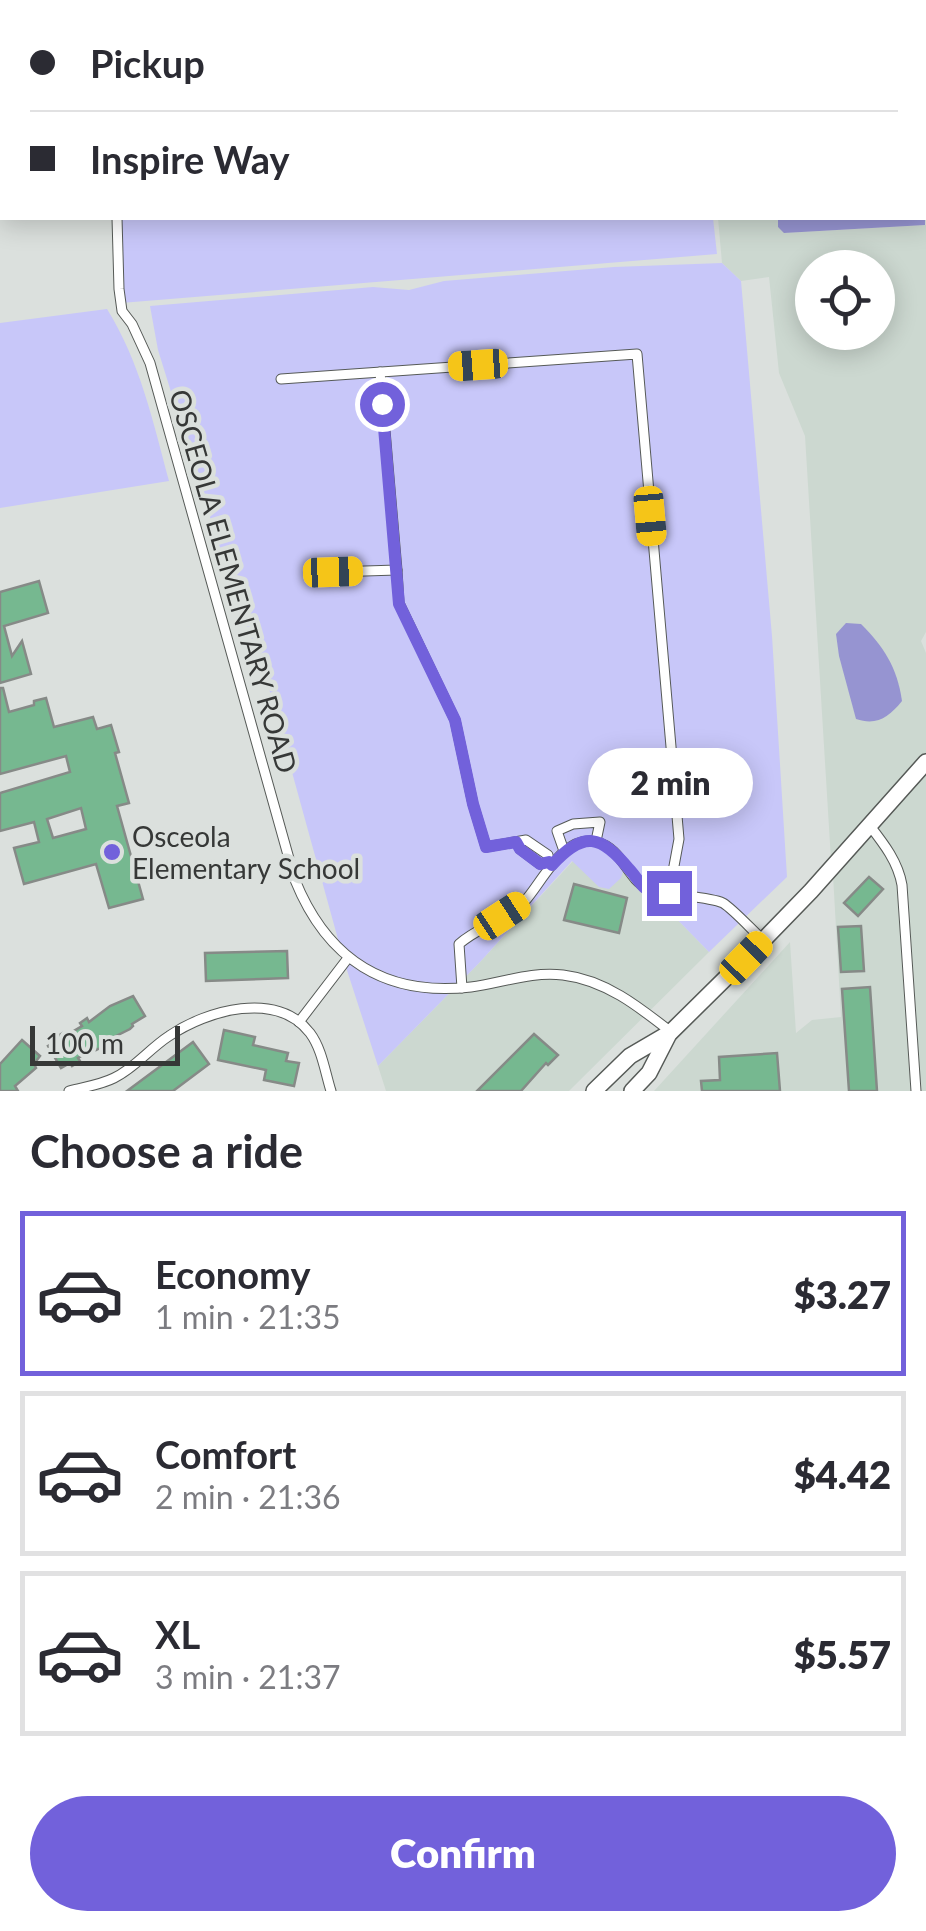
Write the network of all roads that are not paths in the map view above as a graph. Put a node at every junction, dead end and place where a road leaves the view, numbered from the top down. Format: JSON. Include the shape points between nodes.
{"nodes":[{"id":1,"x":117,"y":220,"type":"edge"},
{"id":2,"x":380,"y":372,"type":"junction"},
{"id":3,"x":281,"y":379,"type":"dead end"},
{"id":4,"x":397,"y":570,"type":"junction"},
{"id":5,"x":333,"y":572,"type":"dead end"},
{"id":6,"x":926,"y":762,"type":"edge"},
{"id":7,"x":870,"y":826,"type":"junction"},
{"id":8,"x":596,"y":841,"type":"junction"},
{"id":9,"x":564,"y":852,"type":"junction"},
{"id":10,"x":550,"y":864,"type":"junction"},
{"id":11,"x":669,"y":893,"type":"junction"},
{"id":12,"x":763,"y":940,"type":"junction"},
{"id":13,"x":348,"y":958,"type":"junction"},
{"id":14,"x":462,"y":988,"type":"junction"},
{"id":15,"x":299,"y":1022,"type":"junction"},
{"id":16,"x":670,"y":1032,"type":"junction"},
{"id":17,"x":69,"y":1091,"type":"edge"},
{"id":18,"x":331,"y":1091,"type":"edge"},
{"id":19,"x":594,"y":1091,"type":"edge"},
{"id":20,"x":632,"y":1091,"type":"edge"},
{"id":21,"x":916,"y":1091,"type":"edge"}],
"edges":[{"from":1,"to":13,"type":"street","name":"OSCEOLA ELEMENTARY ROAD","via":[[122,311],[150,362],[295,880],[312,916]]},
{"from":2,"to":3,"type":"street"},
{"from":2,"to":4,"type":"street"},
{"from":2,"to":11,"type":"street","via":[[637,354],[679,840]]},
{"from":4,"to":5,"type":"street"},
{"from":4,"to":10,"type":"street","via":[[399,604],[455,720],[486,847],[516,842],[540,864]]},
{"from":6,"to":7,"type":"highway"},
{"from":7,"to":12,"type":"highway"},
{"from":7,"to":21,"type":"street","via":[[902,885]]},
{"from":8,"to":9,"type":"street"},
{"from":8,"to":9,"type":"street","via":[[600,822],[573,824],[557,831]]},
{"from":8,"to":11,"type":"street","via":[[613,850],[645,888]]},
{"from":9,"to":10,"type":"street"},
{"from":10,"to":14,"type":"street","via":[[523,902],[459,944]]},
{"from":11,"to":12,"type":"street","via":[[723,903]]},
{"from":12,"to":16,"type":"highway"},
{"from":13,"to":14,"type":"street","name":"OSCEOLA ELEMENTARY ROAD","via":[[400,983]]},
{"from":13,"to":15,"type":"street"},
{"from":14,"to":16,"type":"street","name":"OSCEOLA ELEMENTARY ROAD","via":[[567,975],[615,992]]},
{"from":15,"to":17,"type":"street","via":[[258,1008],[205,1017],[171,1034],[125,1072]]},
{"from":15,"to":18,"type":"street","via":[[314,1038]]},
{"from":16,"to":19,"type":"highway","via":[[630,1056]]},
{"from":16,"to":20,"type":"highway"}]}
